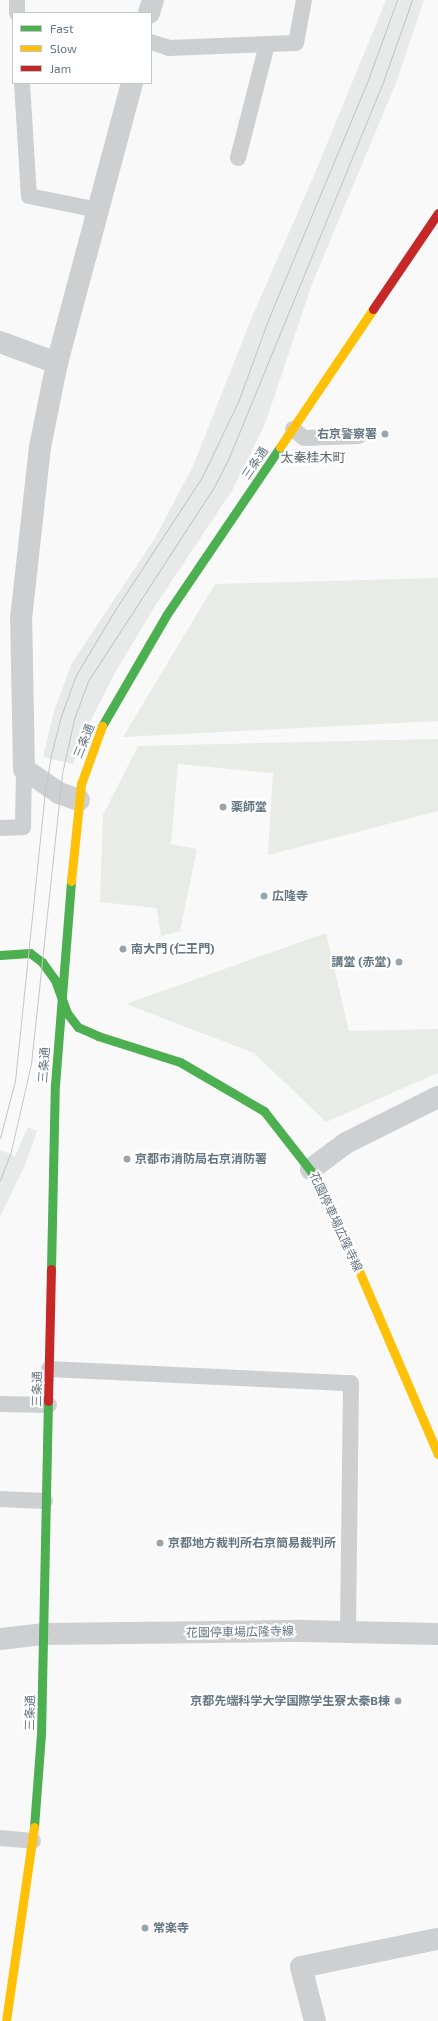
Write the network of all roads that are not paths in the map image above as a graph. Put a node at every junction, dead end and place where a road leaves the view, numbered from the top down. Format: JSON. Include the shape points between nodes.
{"nodes":[{"id":1,"x":16,"y":0,"type":"edge"},
{"id":2,"x":153,"y":0,"type":"edge"},
{"id":3,"x":304,"y":0,"type":"edge"},
{"id":4,"x":17,"y":12,"type":"edge"},
{"id":5,"x":149,"y":12,"type":"edge"},
{"id":6,"x":152,"y":42,"type":"edge"},
{"id":7,"x":267,"y":44,"type":"junction"},
{"id":8,"x":22,"y":84,"type":"edge"},
{"id":9,"x":132,"y":84,"type":"edge"},
{"id":10,"x":238,"y":158,"type":"dead end"},
{"id":11,"x":98,"y":210,"type":"junction"},
{"id":12,"x":438,"y":213,"type":"edge"},
{"id":13,"x":0,"y":342,"type":"edge"},
{"id":14,"x":57,"y":363,"type":"junction"},
{"id":15,"x":293,"y":429,"type":"junction"},
{"id":16,"x":359,"y":436,"type":"dead end"},
{"id":17,"x":24,"y":769,"type":"junction"},
{"id":18,"x":78,"y":800,"type":"junction"},
{"id":19,"x":0,"y":828,"type":"edge"},
{"id":20,"x":0,"y":955,"type":"edge"},
{"id":21,"x":61,"y":998,"type":"junction"},
{"id":22,"x":438,"y":1097,"type":"edge"},
{"id":23,"x":311,"y":1169,"type":"junction"},
{"id":24,"x":49,"y":1369,"type":"junction"},
{"id":25,"x":0,"y":1404,"type":"edge"},
{"id":26,"x":49,"y":1405,"type":"junction"},
{"id":27,"x":438,"y":1454,"type":"edge"},
{"id":28,"x":0,"y":1499,"type":"edge"},
{"id":29,"x":45,"y":1501,"type":"junction"},
{"id":30,"x":348,"y":1633,"type":"junction"},
{"id":31,"x":43,"y":1634,"type":"junction"},
{"id":32,"x":438,"y":1634,"type":"edge"},
{"id":33,"x":0,"y":1639,"type":"edge"},
{"id":34,"x":0,"y":1838,"type":"edge"},
{"id":35,"x":33,"y":1842,"type":"junction"},
{"id":36,"x":438,"y":1939,"type":"edge"},
{"id":37,"x":6,"y":2021,"type":"edge"},
{"id":38,"x":315,"y":2021,"type":"edge"}],
"edges":[{"from":1,"to":4,"type":"lane"},
{"from":2,"to":5,"type":"street"},
{"from":3,"to":7,"type":"lane","via":[[296,43]]},
{"from":6,"to":7,"type":"lane","via":[[169,48]]},
{"from":7,"to":10,"type":"lane"},
{"from":8,"to":11,"type":"lane","via":[[29,196]]},
{"from":9,"to":11,"type":"street"},
{"from":11,"to":14,"type":"street"},
{"from":12,"to":15,"type":"main road","name":"三条通"},
{"from":13,"to":14,"type":"street"},
{"from":14,"to":17,"type":"street","via":[[40,447],[21,619]]},
{"from":15,"to":16,"type":"lane","via":[[304,438]]},
{"from":15,"to":18,"type":"main road","name":"三条通","via":[[167,614],[105,720],[88,760]]},
{"from":17,"to":18,"type":"street","via":[[59,793]]},
{"from":17,"to":19,"type":"lane","via":[[23,827]]},
{"from":18,"to":21,"type":"main road","name":"三条通"},
{"from":20,"to":21,"type":"main road","name":"花園停車場広隆寺線","via":[[30,953],[52,975]]},
{"from":21,"to":23,"type":"main road","name":"花園停車場広隆寺線","via":[[67,1013],[78,1027],[98,1036],[180,1062],[264,1111]]},
{"from":21,"to":24,"type":"main road","name":"三条通","via":[[55,1085]]},
{"from":22,"to":23,"type":"street","via":[[346,1143]]},
{"from":23,"to":27,"type":"main road","name":"花園停車場広隆寺線","via":[[321,1184]]},
{"from":24,"to":26,"type":"main road","name":"三条通"},
{"from":24,"to":30,"type":"lane","via":[[351,1383]]},
{"from":25,"to":26,"type":"lane"},
{"from":26,"to":29,"type":"main road","name":"三条通"},
{"from":28,"to":29,"type":"lane"},
{"from":29,"to":31,"type":"main road","name":"三条通"},
{"from":30,"to":31,"type":"street","name":"花園停車場広隆寺線","via":[[302,1631]]},
{"from":30,"to":32,"type":"street","name":"花園停車場広隆寺線"},
{"from":31,"to":33,"type":"street","name":"花園停車場広隆寺線"},
{"from":31,"to":35,"type":"main road","name":"三条通","via":[[42,1734]]},
{"from":34,"to":35,"type":"lane"},
{"from":35,"to":37,"type":"main road","name":"三条通"},
{"from":36,"to":38,"type":"street","via":[[301,1967]]}]}
